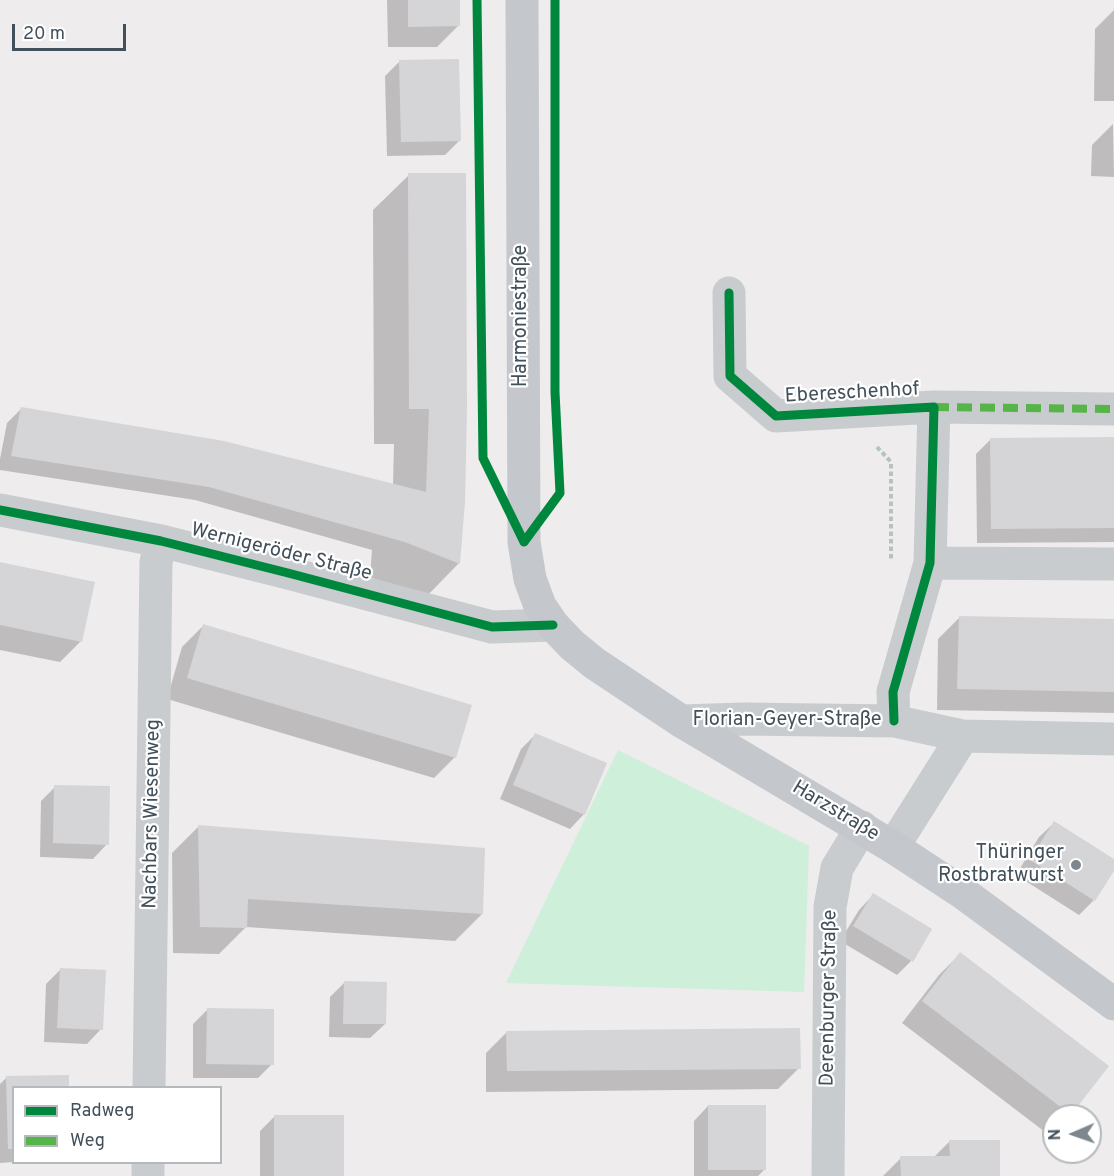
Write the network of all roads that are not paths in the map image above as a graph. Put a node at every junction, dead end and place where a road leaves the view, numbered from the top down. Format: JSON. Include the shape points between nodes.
{"nodes":[{"id":1,"x":522,"y":0,"type":"edge"},
{"id":2,"x":729,"y":293,"type":"dead end"},
{"id":3,"x":934,"y":407,"type":"junction"},
{"id":4,"x":1114,"y":409,"type":"edge"},
{"id":5,"x":0,"y":510,"type":"edge"},
{"id":6,"x":161,"y":542,"type":"junction"},
{"id":7,"x":930,"y":563,"type":"junction"},
{"id":8,"x":1114,"y":564,"type":"edge"},
{"id":9,"x":554,"y":626,"type":"junction"},
{"id":10,"x":681,"y":721,"type":"junction"},
{"id":11,"x":894,"y":721,"type":"junction"},
{"id":12,"x":963,"y":736,"type":"junction"},
{"id":13,"x":1114,"y":738,"type":"edge"},
{"id":14,"x":862,"y":827,"type":"junction"},
{"id":15,"x":893,"y":847,"type":"junction"},
{"id":16,"x":1114,"y":1004,"type":"edge"},
{"id":17,"x":149,"y":1086,"type":"edge"},
{"id":18,"x":828,"y":1176,"type":"edge"}],
"edges":[{"from":1,"to":9,"type":"main road","name":"Harmoniestraße","via":[[524,542],[530,579],[540,606]]},
{"from":2,"to":3,"type":"street","name":"Ebereschenhof","via":[[730,376],[776,416]]},
{"from":3,"to":4,"type":"street","name":"Ebereschenhof"},
{"from":3,"to":7,"type":"street","name":"Ebereschenhof"},
{"from":5,"to":6,"type":"street","name":"Wernigeröder Straße"},
{"from":6,"to":9,"type":"street","name":"Wernigeröder Straße","via":[[492,627]]},
{"from":6,"to":17,"type":"street","name":"Nachbars Wiesenweg","via":[[156,562]]},
{"from":7,"to":8,"type":"street"},
{"from":7,"to":11,"type":"street","name":"Ebereschenhof","via":[[893,692]]},
{"from":9,"to":10,"type":"main road","name":"Harzstraße","via":[[594,663]]},
{"from":10,"to":11,"type":"street","name":"Florian-Geyer-Straße"},
{"from":10,"to":14,"type":"main road","name":"Harzstraße"},
{"from":11,"to":12,"type":"street","name":"Florian-Geyer-Straße"},
{"from":12,"to":13,"type":"street","name":"Florian-Geyer-Straße"},
{"from":12,"to":15,"type":"street"},
{"from":14,"to":15,"type":"main road","name":"Harzstraße"},
{"from":14,"to":18,"type":"street","name":"Derenburger Straße","via":[[837,868],[830,907]]},
{"from":15,"to":16,"type":"main road","name":"Harzstraße","via":[[963,893]]}]}
